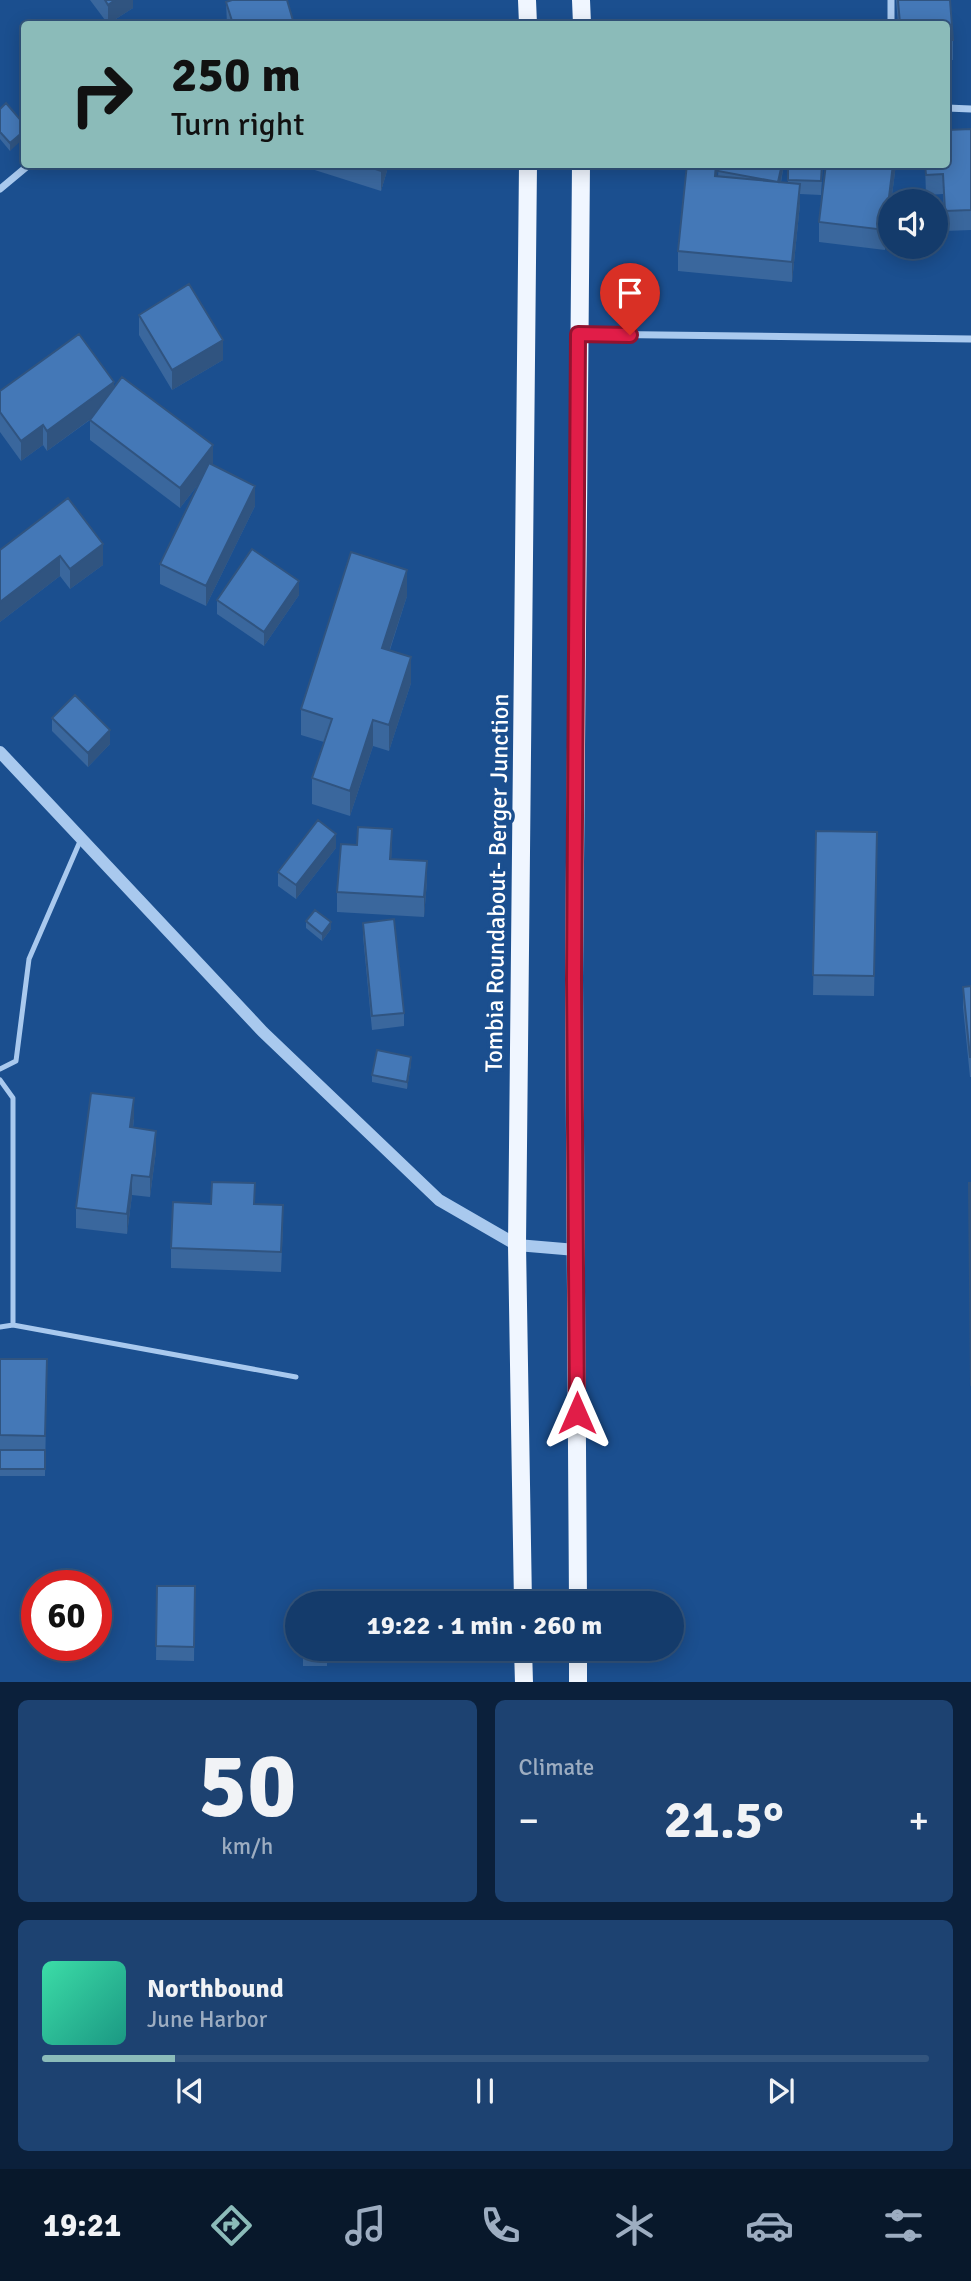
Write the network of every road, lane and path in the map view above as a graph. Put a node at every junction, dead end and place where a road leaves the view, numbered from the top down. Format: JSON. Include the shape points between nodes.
{"nodes":[{"id":1,"x":527,"y":0,"type":"edge"},
{"id":2,"x":581,"y":0,"type":"edge"},
{"id":3,"x":891,"y":0,"type":"edge"},
{"id":4,"x":527,"y":21,"type":"edge"},
{"id":5,"x":582,"y":21,"type":"edge"},
{"id":6,"x":891,"y":21,"type":"edge"},
{"id":7,"x":950,"y":108,"type":"edge"},
{"id":8,"x":971,"y":108,"type":"edge"},
{"id":9,"x":25,"y":168,"type":"edge"},
{"id":10,"x":528,"y":168,"type":"edge"},
{"id":11,"x":581,"y":168,"type":"edge"},
{"id":12,"x":0,"y":190,"type":"edge"},
{"id":13,"x":578,"y":334,"type":"junction"},
{"id":14,"x":971,"y":339,"type":"edge"},
{"id":15,"x":0,"y":752,"type":"edge"},
{"id":16,"x":81,"y":839,"type":"junction"},
{"id":17,"x":0,"y":1069,"type":"edge"},
{"id":18,"x":0,"y":1080,"type":"edge"},
{"id":19,"x":517,"y":1245,"type":"junction"},
{"id":20,"x":576,"y":1250,"type":"junction"},
{"id":21,"x":13,"y":1325,"type":"junction"},
{"id":22,"x":0,"y":1327,"type":"edge"},
{"id":23,"x":296,"y":1377,"type":"dead end"},
{"id":24,"x":523,"y":1591,"type":"edge"},
{"id":25,"x":578,"y":1591,"type":"edge"},
{"id":26,"x":523,"y":1661,"type":"edge"},
{"id":27,"x":578,"y":1661,"type":"edge"},
{"id":28,"x":524,"y":1682,"type":"edge"},
{"id":29,"x":578,"y":1682,"type":"edge"}],
"edges":[{"from":1,"to":4,"type":"main road"},
{"from":2,"to":5,"type":"main road"},
{"from":3,"to":6,"type":"street"},
{"from":7,"to":8,"type":"street"},
{"from":9,"to":12,"type":"street"},
{"from":10,"to":19,"type":"main road","name":"Tombia Roundabout- Berger Junction"},
{"from":11,"to":13,"type":"main road"},
{"from":13,"to":14,"type":"street"},
{"from":13,"to":20,"type":"main road"},
{"from":15,"to":16,"type":"street"},
{"from":16,"to":17,"type":"lane","via":[[29,959],[16,1061]]},
{"from":16,"to":19,"type":"street","via":[[263,1031],[439,1200]]},
{"from":18,"to":21,"type":"lane","via":[[13,1098]]},
{"from":19,"to":20,"type":"street"},
{"from":19,"to":24,"type":"main road","name":"Tombia Roundabout- Berger Junction"},
{"from":20,"to":25,"type":"main road"},
{"from":21,"to":22,"type":"lane"},
{"from":21,"to":23,"type":"lane"},
{"from":26,"to":28,"type":"main road"},
{"from":27,"to":29,"type":"main road"}]}
